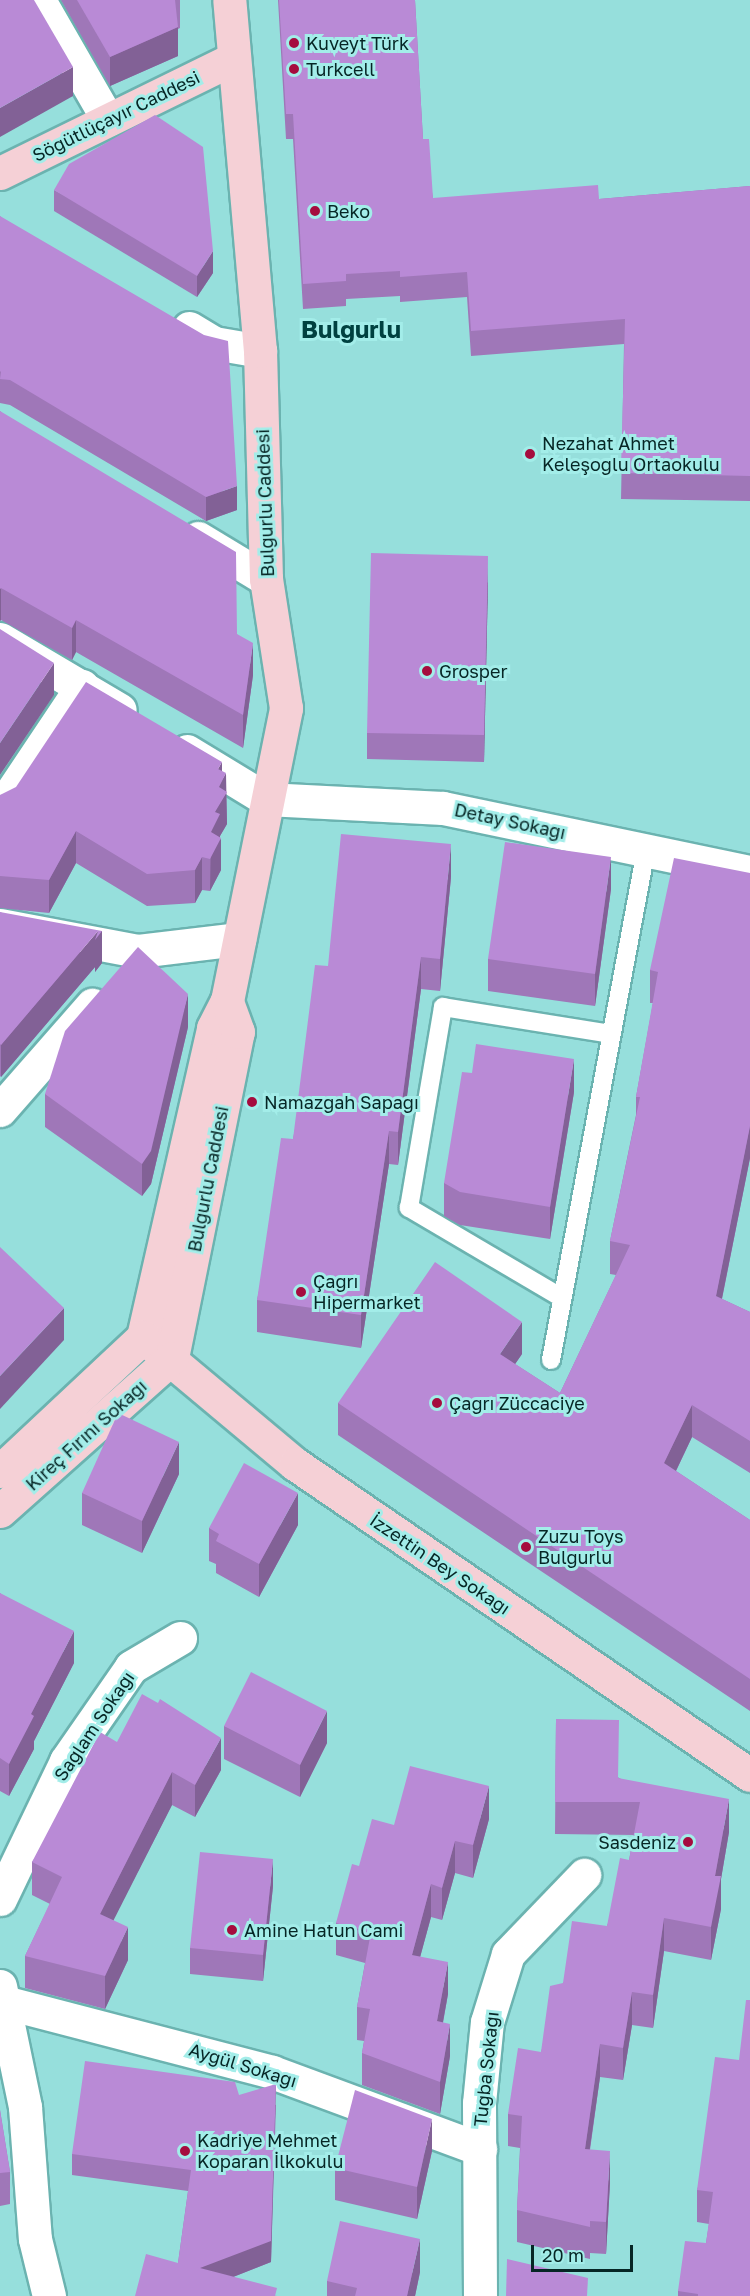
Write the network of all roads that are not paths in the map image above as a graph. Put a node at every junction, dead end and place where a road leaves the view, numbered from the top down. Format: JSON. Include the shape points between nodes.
{"nodes":[{"id":1,"x":39,"y":0,"type":"edge"},
{"id":2,"x":229,"y":0,"type":"edge"},
{"id":3,"x":233,"y":60,"type":"junction"},
{"id":4,"x":108,"y":120,"type":"junction"},
{"id":5,"x":0,"y":173,"type":"edge"},
{"id":6,"x":163,"y":313,"type":"edge"},
{"id":7,"x":261,"y":351,"type":"junction"},
{"id":8,"x":174,"y":524,"type":"edge"},
{"id":9,"x":266,"y":579,"type":"junction"},
{"id":10,"x":0,"y":639,"type":"edge"},
{"id":11,"x":82,"y":686,"type":"junction"},
{"id":12,"x":266,"y":799,"type":"junction"},
{"id":13,"x":0,"y":809,"type":"edge"},
{"id":14,"x":646,"y":850,"type":"junction"},
{"id":15,"x":750,"y":873,"type":"edge"},
{"id":16,"x":0,"y":925,"type":"edge"},
{"id":17,"x":239,"y":939,"type":"junction"},
{"id":18,"x":138,"y":951,"type":"junction"},
{"id":19,"x":227,"y":1000,"type":"junction"},
{"id":20,"x":611,"y":1034,"type":"junction"},
{"id":21,"x":0,"y":1110,"type":"edge"},
{"id":22,"x":562,"y":1298,"type":"junction"},
{"id":23,"x":143,"y":1337,"type":"junction"},
{"id":24,"x":172,"y":1358,"type":"junction"},
{"id":25,"x":551,"y":1360,"type":"dead end"},
{"id":26,"x":0,"y":1471,"type":"edge"},
{"id":27,"x":0,"y":1511,"type":"edge"},
{"id":28,"x":180,"y":1638,"type":"dead end"},
{"id":29,"x":750,"y":1775,"type":"edge"},
{"id":30,"x":585,"y":1875,"type":"dead end"},
{"id":31,"x":0,"y":1899,"type":"edge"},
{"id":32,"x":0,"y":1986,"type":"edge"},
{"id":33,"x":0,"y":2001,"type":"edge"},
{"id":34,"x":480,"y":2149,"type":"junction"},
{"id":35,"x":49,"y":2296,"type":"edge"},
{"id":36,"x":480,"y":2296,"type":"edge"}],
"edges":[{"from":1,"to":4,"type":"street"},
{"from":2,"to":3,"type":"main road","name":"Bulgurlu Caddesi"},
{"from":3,"to":4,"type":"main road","name":"Söğütlüçayır Caddesi"},
{"from":3,"to":7,"type":"main road","name":"Bulgurlu Caddesi"},
{"from":4,"to":5,"type":"main road","name":"Söğütlüçayır Caddesi"},
{"from":6,"to":7,"type":"street","via":[[214,343]]},
{"from":7,"to":9,"type":"main road","name":"Bulgurlu Caddesi"},
{"from":8,"to":9,"type":"street"},
{"from":9,"to":12,"type":"main road","name":"Bulgurlu Caddesi","via":[[286,708]]},
{"from":10,"to":11,"type":"street"},
{"from":11,"to":12,"type":"street"},
{"from":11,"to":13,"type":"street"},
{"from":12,"to":14,"type":"street","name":"Detay Sokağı","via":[[443,808]]},
{"from":12,"to":17,"type":"main road","name":"Bulgurlu Caddesi"},
{"from":14,"to":15,"type":"street","name":"Detay Sokağı"},
{"from":14,"to":20,"type":"lane"},
{"from":16,"to":18,"type":"street"},
{"from":17,"to":18,"type":"street"},
{"from":17,"to":19,"type":"main road","name":"Bulgurlu Caddesi"},
{"from":18,"to":21,"type":"street"},
{"from":19,"to":23,"type":"main road","name":"Bulgurlu Caddesi","via":[[213,1028]]},
{"from":19,"to":24,"type":"main road","name":"Bulgurlu Caddesi","via":[[238,1032]]},
{"from":20,"to":22,"type":"lane"},
{"from":20,"to":22,"type":"lane","via":[[443,1007],[409,1209]]},
{"from":22,"to":25,"type":"lane"},
{"from":23,"to":24,"type":"main road","name":"İzzettin Bey Sokağı"},
{"from":23,"to":26,"type":"main road","name":"Kireç Fırını Sokağı"},
{"from":24,"to":27,"type":"main road","name":"Kireç Fırını Sokağı"},
{"from":24,"to":29,"type":"main road","name":"İzzettin Bey Sokağı","via":[[295,1464]]},
{"from":28,"to":31,"type":"street","name":"Sağlam Sokağı","via":[[131,1667],[66,1761]]},
{"from":30,"to":34,"type":"street","name":"Tuğba Sokağı","via":[[508,1954],[487,2022],[479,2103]]},
{"from":32,"to":33,"type":"street"},
{"from":33,"to":34,"type":"street","name":"Aygül Sokağı","via":[[272,2072]]},
{"from":33,"to":35,"type":"street","via":[[26,2107],[35,2239]]},
{"from":34,"to":36,"type":"street","name":"Tuğba Sokağı"}]}
